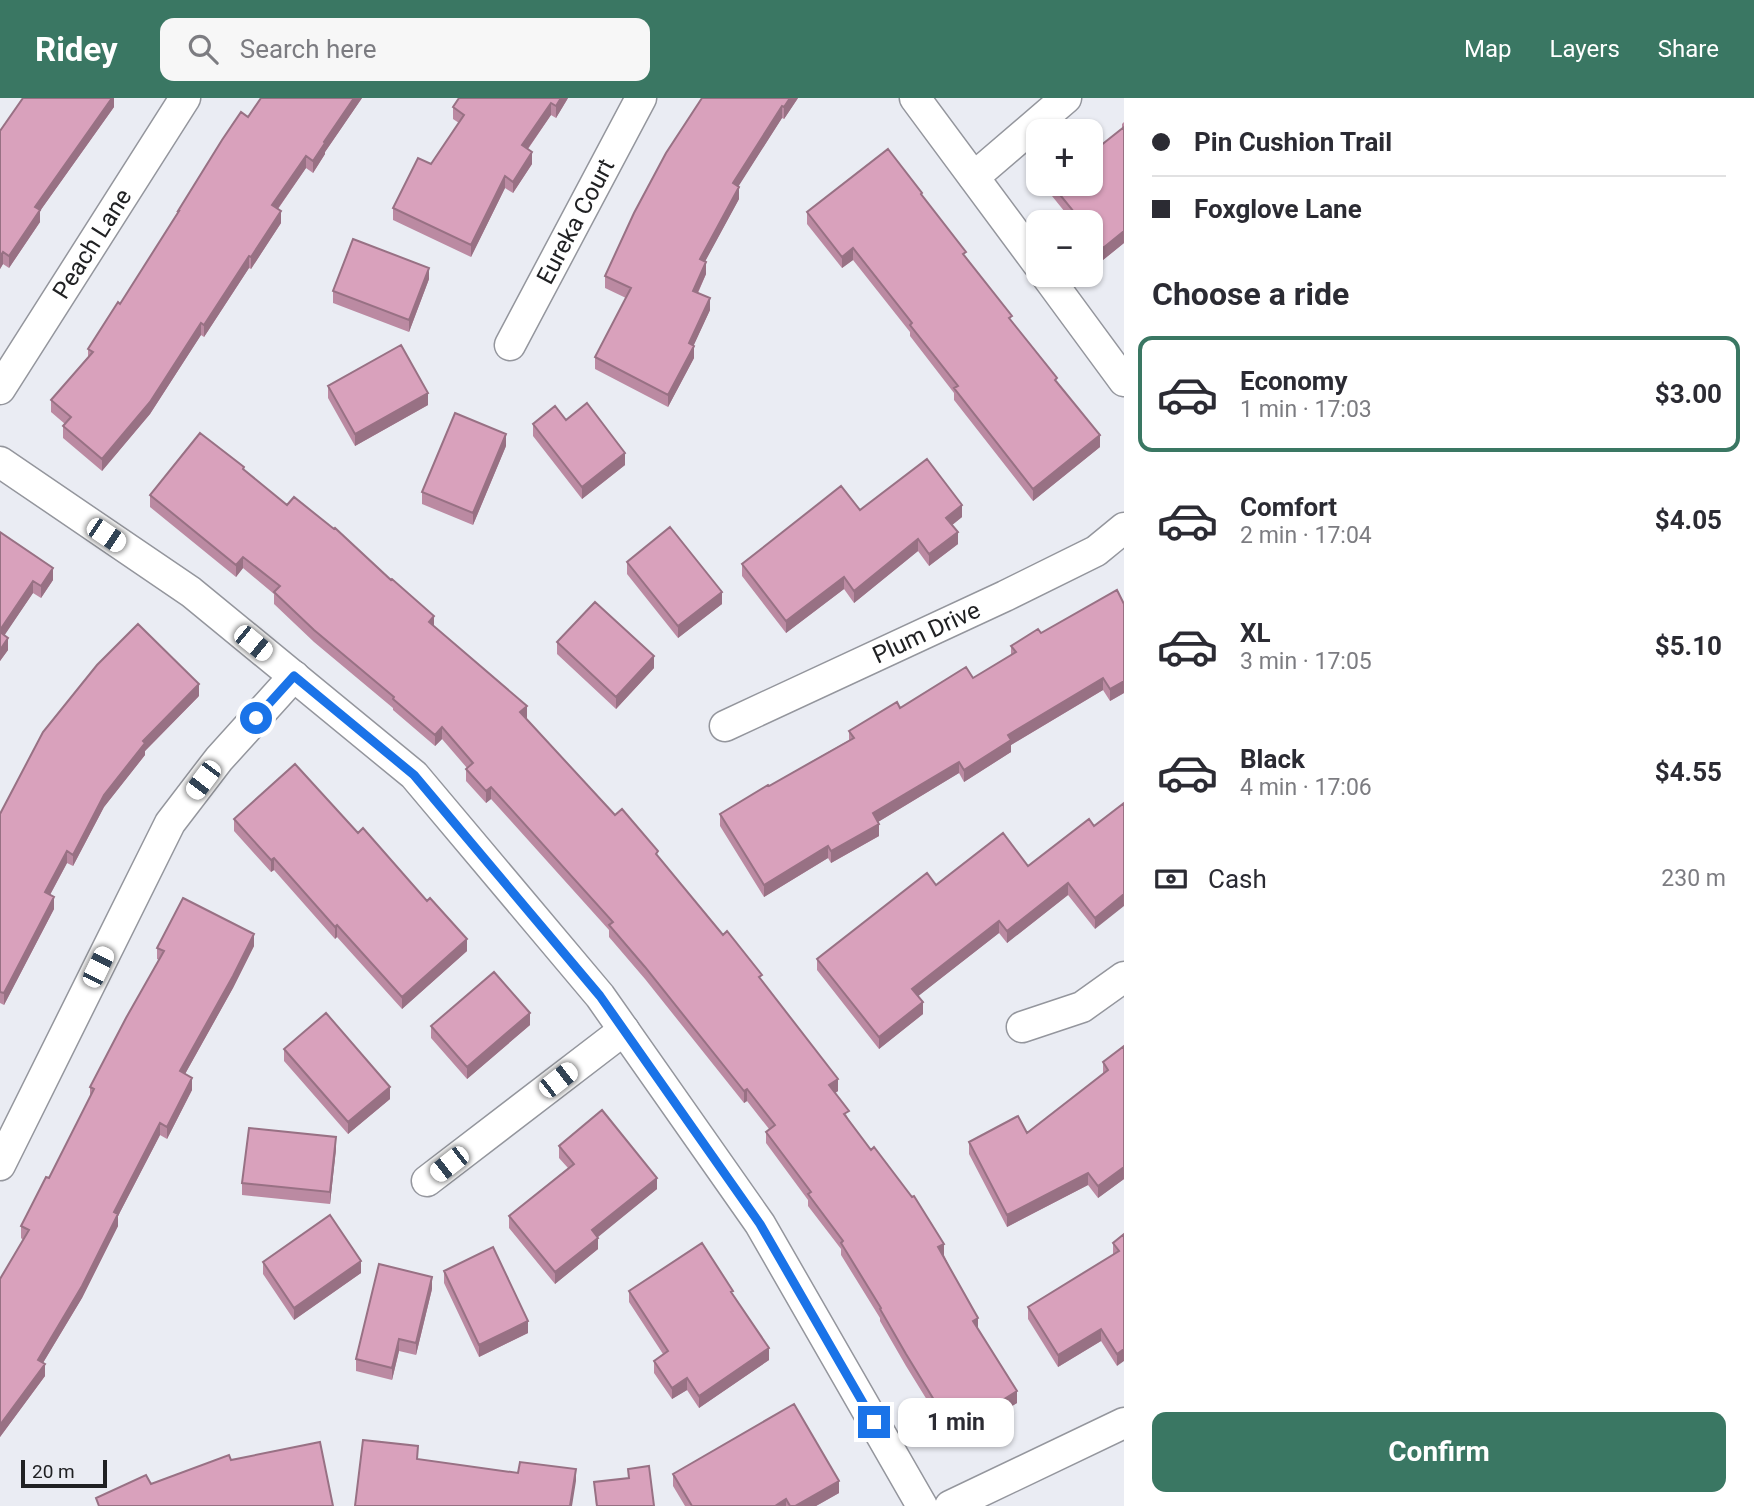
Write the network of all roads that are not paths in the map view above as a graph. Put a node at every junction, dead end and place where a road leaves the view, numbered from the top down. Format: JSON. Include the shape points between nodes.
{"nodes":[{"id":1,"x":185,"y":98,"type":"edge"},
{"id":2,"x":642,"y":98,"type":"edge"},
{"id":3,"x":915,"y":98,"type":"edge"},
{"id":4,"x":1066,"y":98,"type":"edge"},
{"id":5,"x":974,"y":177,"type":"junction"},
{"id":6,"x":1026,"y":248,"type":"edge"},
{"id":7,"x":1055,"y":287,"type":"edge"},
{"id":8,"x":510,"y":345,"type":"dead end"},
{"id":9,"x":1124,"y":380,"type":"edge"},
{"id":10,"x":0,"y":389,"type":"edge"},
{"id":11,"x":0,"y":462,"type":"edge"},
{"id":12,"x":1124,"y":528,"type":"edge"},
{"id":13,"x":294,"y":676,"type":"junction"},
{"id":14,"x":725,"y":726,"type":"dead end"},
{"id":15,"x":1124,"y":977,"type":"edge"},
{"id":16,"x":1022,"y":1027,"type":"dead end"},
{"id":17,"x":624,"y":1030,"type":"junction"},
{"id":18,"x":0,"y":1164,"type":"edge"},
{"id":19,"x":427,"y":1181,"type":"dead end"},
{"id":20,"x":1124,"y":1423,"type":"edge"},
{"id":21,"x":922,"y":1506,"type":"edge"},
{"id":22,"x":950,"y":1506,"type":"edge"}],
"edges":[{"from":1,"to":10,"type":"street","name":"Peach Lane"},
{"from":2,"to":8,"type":"street","name":"Eureka Court"},
{"from":3,"to":5,"type":"street"},
{"from":4,"to":5,"type":"street"},
{"from":5,"to":6,"type":"street"},
{"from":7,"to":9,"type":"street"},
{"from":11,"to":13,"type":"street","via":[[191,592]]},
{"from":12,"to":14,"type":"street","name":"Plum Drive","via":[[1096,551],[1006,596]]},
{"from":13,"to":17,"type":"street","via":[[414,775]]},
{"from":13,"to":18,"type":"street","via":[[219,759],[170,823]]},
{"from":15,"to":16,"type":"street","via":[[1082,1007]]},
{"from":17,"to":19,"type":"street"},
{"from":17,"to":21,"type":"street","via":[[760,1224]]},
{"from":20,"to":22,"type":"street"}]}
